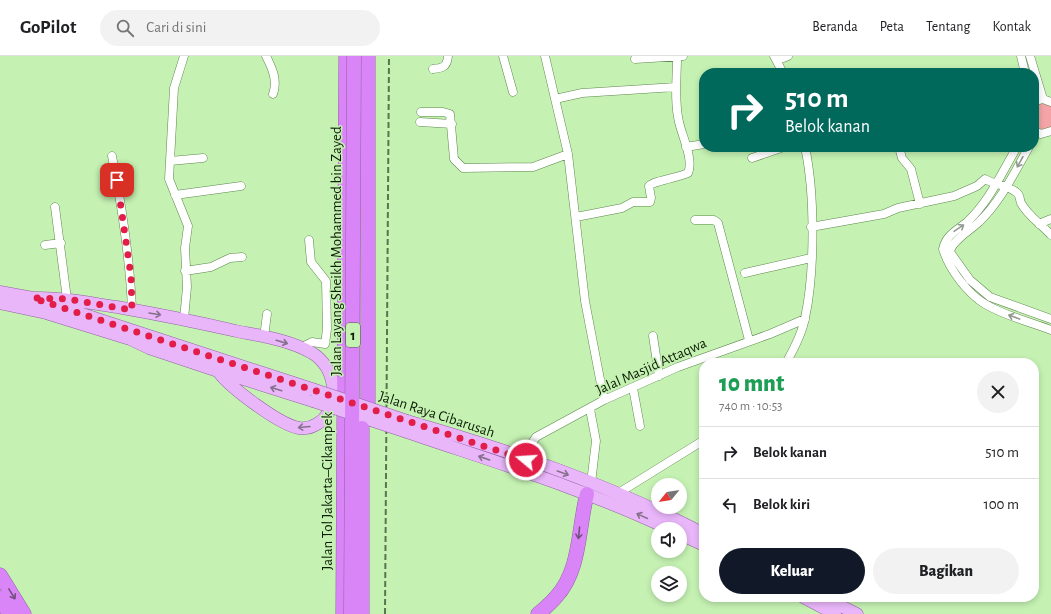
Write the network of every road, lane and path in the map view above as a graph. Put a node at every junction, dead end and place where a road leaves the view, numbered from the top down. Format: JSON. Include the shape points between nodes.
{"nodes":[{"id":1,"x":184,"y":56,"type":"edge"},
{"id":2,"x":266,"y":56,"type":"edge"},
{"id":3,"x":346,"y":56,"type":"edge"},
{"id":4,"x":354,"y":56,"type":"edge"},
{"id":5,"x":362,"y":56,"type":"edge"},
{"id":6,"x":368,"y":56,"type":"edge"},
{"id":7,"x":448,"y":56,"type":"edge"},
{"id":8,"x":503,"y":56,"type":"edge"},
{"id":9,"x":545,"y":56,"type":"edge"},
{"id":10,"x":680,"y":56,"type":"edge"},
{"id":11,"x":788,"y":56,"type":"edge"},
{"id":12,"x":1021,"y":56,"type":"edge"},
{"id":13,"x":1030,"y":56,"type":"edge"},
{"id":14,"x":776,"y":58,"type":"edge"},
{"id":15,"x":635,"y":59,"type":"dead end"},
{"id":16,"x":781,"y":68,"type":"edge"},
{"id":17,"x":1024,"y":68,"type":"edge"},
{"id":18,"x":1035,"y":68,"type":"edge"},
{"id":19,"x":433,"y":69,"type":"dead end"},
{"id":20,"x":1039,"y":79,"type":"edge"},
{"id":21,"x":676,"y":87,"type":"junction"},
{"id":22,"x":513,"y":92,"type":"dead end"},
{"id":23,"x":273,"y":94,"type":"dead end"},
{"id":24,"x":555,"y":99,"type":"junction"},
{"id":25,"x":1047,"y":100,"type":"edge"},
{"id":26,"x":421,"y":112,"type":"dead end"},
{"id":27,"x":420,"y":122,"type":"dead end"},
{"id":28,"x":452,"y":124,"type":"junction"},
{"id":29,"x":1051,"y":131,"type":"edge"},
{"id":30,"x":1039,"y":134,"type":"edge"},
{"id":31,"x":699,"y":145,"type":"edge"},
{"id":32,"x":686,"y":147,"type":"junction"},
{"id":33,"x":769,"y":152,"type":"edge"},
{"id":34,"x":805,"y":152,"type":"edge"},
{"id":35,"x":900,"y":152,"type":"edge"},
{"id":36,"x":1014,"y":152,"type":"edge"},
{"id":37,"x":1026,"y":152,"type":"edge"},
{"id":38,"x":568,"y":154,"type":"junction"},
{"id":39,"x":112,"y":156,"type":"dead end"},
{"id":40,"x":203,"y":158,"type":"dead end"},
{"id":41,"x":752,"y":158,"type":"dead end"},
{"id":42,"x":170,"y":161,"type":"junction"},
{"id":43,"x":995,"y":185,"type":"junction"},
{"id":44,"x":241,"y":186,"type":"dead end"},
{"id":45,"x":1007,"y":186,"type":"junction"},
{"id":46,"x":175,"y":195,"type":"junction"},
{"id":47,"x":920,"y":204,"type":"junction"},
{"id":48,"x":56,"y":207,"type":"dead end"},
{"id":49,"x":576,"y":217,"type":"junction"},
{"id":50,"x":1051,"y":218,"type":"edge"},
{"id":51,"x":695,"y":220,"type":"dead end"},
{"id":52,"x":1039,"y":224,"type":"junction"},
{"id":53,"x":811,"y":227,"type":"junction"},
{"id":54,"x":1051,"y":235,"type":"edge"},
{"id":55,"x":308,"y":240,"type":"dead end"},
{"id":56,"x":61,"y":243,"type":"junction"},
{"id":57,"x":45,"y":245,"type":"dead end"},
{"id":58,"x":242,"y":257,"type":"dead end"},
{"id":59,"x":811,"y":258,"type":"junction"},
{"id":60,"x":185,"y":271,"type":"junction"},
{"id":61,"x":745,"y":273,"type":"dead end"},
{"id":62,"x":0,"y":292,"type":"edge"},
{"id":63,"x":0,"y":297,"type":"edge"},
{"id":64,"x":33,"y":298,"type":"junction"},
{"id":65,"x":67,"y":299,"type":"junction"},
{"id":66,"x":0,"y":303,"type":"edge"},
{"id":67,"x":0,"y":310,"type":"edge"},
{"id":68,"x":132,"y":310,"type":"junction"},
{"id":69,"x":267,"y":314,"type":"dead end"},
{"id":70,"x":184,"y":319,"type":"junction"},
{"id":71,"x":805,"y":319,"type":"junction"},
{"id":72,"x":1051,"y":319,"type":"edge"},
{"id":73,"x":1051,"y":330,"type":"edge"},
{"id":74,"x":653,"y":336,"type":"dead end"},
{"id":75,"x":130,"y":337,"type":"junction"},
{"id":76,"x":264,"y":337,"type":"junction"},
{"id":77,"x":749,"y":340,"type":"junction"},
{"id":78,"x":152,"y":343,"type":"junction"},
{"id":79,"x":300,"y":348,"type":"junction"},
{"id":80,"x":704,"y":358,"type":"edge"},
{"id":81,"x":789,"y":358,"type":"edge"},
{"id":82,"x":699,"y":360,"type":"edge"},
{"id":83,"x":218,"y":371,"type":"junction"},
{"id":84,"x":658,"y":376,"type":"junction"},
{"id":85,"x":633,"y":388,"type":"junction"},
{"id":86,"x":312,"y":395,"type":"junction"},
{"id":87,"x":604,"y":400,"type":"junction"},
{"id":88,"x":590,"y":409,"type":"junction"},
{"id":89,"x":407,"y":426,"type":"junction"},
{"id":90,"x":640,"y":426,"type":"dead end"},
{"id":91,"x":699,"y":443,"type":"edge"},
{"id":92,"x":526,"y":460,"type":"junction"},
{"id":93,"x":589,"y":489,"type":"junction"},
{"id":94,"x":616,"y":499,"type":"junction"},
{"id":95,"x":657,"y":522,"type":"edge"},
{"id":96,"x":699,"y":532,"type":"edge"},
{"id":97,"x":687,"y":538,"type":"edge"},
{"id":98,"x":699,"y":544,"type":"edge"},
{"id":99,"x":0,"y":575,"type":"edge"},
{"id":100,"x":0,"y":598,"type":"edge"},
{"id":101,"x":812,"y":602,"type":"edge"},
{"id":102,"x":833,"y":602,"type":"edge"},
{"id":103,"x":9,"y":614,"type":"edge"},
{"id":104,"x":24,"y":614,"type":"edge"},
{"id":105,"x":343,"y":614,"type":"edge"},
{"id":106,"x":351,"y":614,"type":"edge"},
{"id":107,"x":362,"y":614,"type":"edge"},
{"id":108,"x":368,"y":614,"type":"edge"},
{"id":109,"x":538,"y":614,"type":"edge"},
{"id":110,"x":835,"y":614,"type":"edge"},
{"id":111,"x":857,"y":614,"type":"edge"}],
"edges":[{"from":1,"to":42,"type":"street","via":[[174,88]]},
{"from":2,"to":23,"type":"street","via":[[275,79]]},
{"from":3,"to":105,"type":"highway","name":"Jalan Tol Jakarta–Cikampek","number":"1"},
{"from":4,"to":106,"type":"highway","name":"Jalan Layang Sheikh Mohammed bin Zayed","number":"1","bridge":true},
{"from":5,"to":107,"type":"highway","name":"Jalan Layang Sheikh Mohammed bin Zayed","number":"1","bridge":true},
{"from":6,"to":108,"type":"highway","number":"1"},
{"from":7,"to":19,"type":"street","via":[[443,68]]},
{"from":8,"to":22,"type":"street"},
{"from":9,"to":24,"type":"street"},
{"from":10,"to":15,"type":"street"},
{"from":10,"to":21,"type":"street"},
{"from":11,"to":14,"type":"street"},
{"from":12,"to":17,"type":"street"},
{"from":13,"to":18,"type":"street"},
{"from":14,"to":16,"type":"street"},
{"from":20,"to":25,"type":"street"},
{"from":21,"to":24,"type":"street","via":[[582,94]]},
{"from":21,"to":32,"type":"street","via":[[679,122]]},
{"from":24,"to":38,"type":"street"},
{"from":26,"to":28,"type":"street","via":[[448,112]]},
{"from":27,"to":28,"type":"street"},
{"from":28,"to":38,"type":"street","via":[[454,159],[464,168],[534,167]]},
{"from":29,"to":30,"type":"street"},
{"from":31,"to":32,"type":"street"},
{"from":32,"to":49,"type":"street","via":[[690,169],[688,173],[652,183],[649,186],[650,202],[633,202],[622,208]]},
{"from":33,"to":41,"type":"street"},
{"from":34,"to":53,"type":"street"},
{"from":35,"to":47,"type":"street","via":[[911,168]]},
{"from":36,"to":43,"type":"street"},
{"from":37,"to":45,"type":"street","one_way":true},
{"from":38,"to":49,"type":"street"},
{"from":39,"to":68,"type":"street","via":[[122,204],[131,276]]},
{"from":40,"to":42,"type":"street"},
{"from":42,"to":46,"type":"street","via":[[169,179]]},
{"from":43,"to":45,"type":"street"},
{"from":43,"to":47,"type":"street","via":[[985,179],[965,192]]},
{"from":73,"to":43,"type":"street","one_way":true,"via":[[985,304],[963,283],[945,257],[943,249],[946,239],[978,210]]},
{"from":44,"to":46,"type":"street"},
{"from":45,"to":52,"type":"street","via":[[1019,194],[1021,203]]},
{"from":45,"to":72,"type":"street","via":[[983,219],[952,245],[950,252],[970,280],[990,297]]},
{"from":46,"to":60,"type":"street","via":[[188,226]]},
{"from":47,"to":53,"type":"street","via":[[898,208],[884,214]]},
{"from":48,"to":56,"type":"street"},
{"from":49,"to":87,"type":"street","via":[[585,300]]},
{"from":50,"to":52,"type":"street"},
{"from":51,"to":77,"type":"street","via":[[709,219],[718,223]]},
{"from":52,"to":54,"type":"street"},
{"from":53,"to":59,"type":"street"},
{"from":55,"to":79,"type":"street","via":[[311,262],[326,281],[327,329],[324,344],[312,342]]},
{"from":56,"to":57,"type":"street"},
{"from":56,"to":65,"type":"street"},
{"from":58,"to":60,"type":"street","via":[[230,258],[211,267]]},
{"from":59,"to":61,"type":"street"},
{"from":59,"to":71,"type":"street"},
{"from":60,"to":70,"type":"street","via":[[187,287]]},
{"from":62,"to":64,"type":"main road","name":"Jalan Raya Cibarusah"},
{"from":63,"to":75,"type":"main road","name":"Jalan Raya Cibarusah"},
{"from":64,"to":65,"type":"main road"},
{"from":64,"to":78,"type":"main road","name":"Jalan Raya Cibarusah"},
{"from":65,"to":68,"type":"main road"},
{"from":66,"to":75,"type":"main road","name":"Jalan Raya Cibarusah"},
{"from":67,"to":78,"type":"main road","name":"Jalan Raya Cibarusah","via":[[107,339]]},
{"from":68,"to":70,"type":"main road","one_way":true},
{"from":69,"to":76,"type":"street"},
{"from":70,"to":76,"type":"main road"},
{"from":71,"to":77,"type":"street","name":"Jalal Masjid Attaqwa"},
{"from":71,"to":81,"type":"street"},
{"from":74,"to":84,"type":"street"},
{"from":75,"to":78,"type":"main road","name":"Jalan Raya Cibarusah"},
{"from":76,"to":79,"type":"main road","one_way":true},
{"from":77,"to":80,"type":"street","name":"Jalal Masjid Attaqwa"},
{"from":78,"to":83,"type":"main road","name":"Jalan Raya Cibarusah"},
{"from":78,"to":86,"type":"main road","name":"Jalan Raya Cibarusah"},
{"from":79,"to":83,"type":"main road","one_way":true,"via":[[321,360],[331,380],[333,399],[329,413],[323,420],[309,427],[301,428],[282,421],[257,405]]},
{"from":82,"to":84,"type":"street","name":"Jalal Masjid Attaqwa"},
{"from":86,"to":83,"type":"main road","name":"Jalan Raya Cibarusah","one_way":true},
{"from":84,"to":85,"type":"street","name":"Jalal Masjid Attaqwa"},
{"from":85,"to":87,"type":"street","name":"Jalal Masjid Attaqwa"},
{"from":85,"to":90,"type":"street"},
{"from":86,"to":89,"type":"main road","name":"Jalan Raya Cibarusah","bridge":true},
{"from":87,"to":88,"type":"street","name":"Jalal Masjid Attaqwa"},
{"from":88,"to":92,"type":"street","name":"Jalal Masjid Attaqwa","via":[[536,437]]},
{"from":88,"to":93,"type":"street","via":[[596,441]]},
{"from":89,"to":92,"type":"main road","name":"Jalan Raya Cibarusah"},
{"from":93,"to":89,"type":"main road","name":"Jalan Raya Cibarusah","one_way":true},
{"from":91,"to":94,"type":"street"},
{"from":92,"to":93,"type":"main road","name":"Jalan Raya Cibarusah","one_way":true},
{"from":93,"to":94,"type":"main road","name":"Jalan Raya Cibarusah"},
{"from":93,"to":109,"type":"highway","one_way":true,"via":[[581,515],[576,559],[571,573],[556,597]]},
{"from":95,"to":94,"type":"main road","name":"Jalan Raya Cibarusah","one_way":true},
{"from":94,"to":96,"type":"main road","name":"Jalan Raya Cibarusah"},
{"from":97,"to":98,"type":"main road"},
{"from":99,"to":104,"type":"highway","one_way":true},
{"from":100,"to":103,"type":"highway"},
{"from":101,"to":110,"type":"main road"},
{"from":102,"to":111,"type":"main road"}]}
